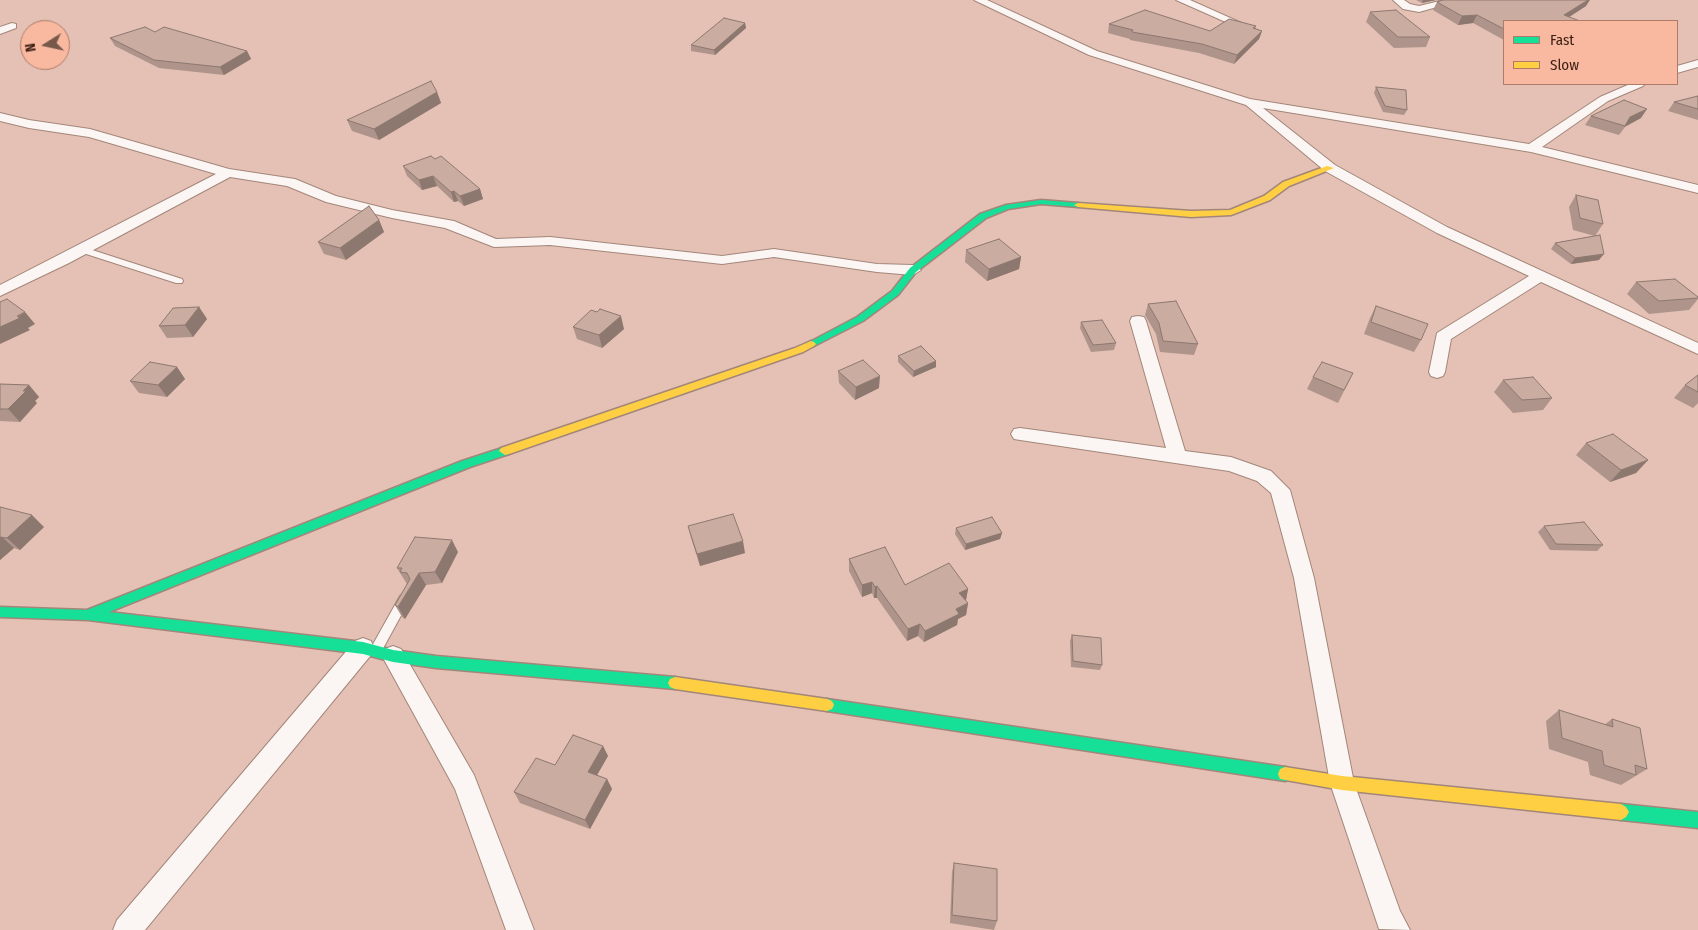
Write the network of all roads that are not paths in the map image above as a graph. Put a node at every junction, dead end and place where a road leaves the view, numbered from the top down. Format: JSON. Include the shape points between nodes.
{"nodes":[{"id":1,"x":979,"y":0,"type":"edge"},
{"id":2,"x":1181,"y":0,"type":"edge"},
{"id":3,"x":1398,"y":0,"type":"edge"},
{"id":4,"x":1457,"y":0,"type":"edge"},
{"id":5,"x":12,"y":26,"type":"dead end"},
{"id":6,"x":1250,"y":29,"type":"edge"},
{"id":7,"x":0,"y":31,"type":"edge"},
{"id":8,"x":1698,"y":63,"type":"edge"},
{"id":9,"x":1678,"y":70,"type":"edge"},
{"id":10,"x":1637,"y":85,"type":"edge"},
{"id":11,"x":1248,"y":102,"type":"junction"},
{"id":12,"x":0,"y":117,"type":"edge"},
{"id":13,"x":1531,"y":148,"type":"junction"},
{"id":14,"x":1330,"y":168,"type":"junction"},
{"id":15,"x":228,"y":173,"type":"junction"},
{"id":16,"x":1698,"y":189,"type":"edge"},
{"id":17,"x":83,"y":250,"type":"junction"},
{"id":18,"x":913,"y":270,"type":"junction"},
{"id":19,"x":1541,"y":274,"type":"junction"},
{"id":20,"x":180,"y":281,"type":"dead end"},
{"id":21,"x":0,"y":291,"type":"edge"},
{"id":22,"x":1138,"y":321,"type":"dead end"},
{"id":23,"x":1698,"y":349,"type":"edge"},
{"id":24,"x":1437,"y":372,"type":"dead end"},
{"id":25,"x":1020,"y":434,"type":"dead end"},
{"id":26,"x":1178,"y":458,"type":"junction"},
{"id":27,"x":409,"y":590,"type":"edge"},
{"id":28,"x":0,"y":612,"type":"edge"},
{"id":29,"x":88,"y":615,"type":"junction"},
{"id":30,"x":377,"y":651,"type":"junction"},
{"id":31,"x":1342,"y":783,"type":"junction"},
{"id":32,"x":1698,"y":820,"type":"edge"},
{"id":33,"x":127,"y":930,"type":"edge"},
{"id":34,"x":520,"y":930,"type":"edge"},
{"id":35,"x":1396,"y":930,"type":"edge"}],
"edges":[{"from":1,"to":11,"type":"street","via":[[1093,53]]},
{"from":2,"to":6,"type":"street"},
{"from":3,"to":4,"type":"street","via":[[1407,7],[1418,9]]},
{"from":5,"to":7,"type":"street"},
{"from":8,"to":9,"type":"street"},
{"from":10,"to":13,"type":"street","via":[[1604,99]]},
{"from":11,"to":13,"type":"street"},
{"from":11,"to":14,"type":"street"},
{"from":12,"to":15,"type":"street","via":[[90,133]]},
{"from":13,"to":16,"type":"street","via":[[1599,162]]},
{"from":14,"to":18,"type":"street","via":[[1286,184],[1267,198],[1231,212],[1147,212],[1041,202],[1006,207],[983,216]]},
{"from":14,"to":19,"type":"street","via":[[1442,230]]},
{"from":15,"to":17,"type":"street"},
{"from":15,"to":18,"type":"street","via":[[290,182],[331,199],[449,224],[494,243],[550,241],[722,260],[774,253]]},
{"from":17,"to":20,"type":"lane"},
{"from":17,"to":21,"type":"street"},
{"from":18,"to":29,"type":"street","via":[[901,287],[860,318],[799,350],[466,464]]},
{"from":19,"to":23,"type":"street"},
{"from":19,"to":24,"type":"street","via":[[1443,337]]},
{"from":22,"to":26,"type":"street"},
{"from":25,"to":26,"type":"street"},
{"from":26,"to":31,"type":"street","via":[[1231,464],[1264,476],[1280,490],[1304,578]]},
{"from":27,"to":30,"type":"lane"},
{"from":28,"to":29,"type":"street"},
{"from":29,"to":30,"type":"street"},
{"from":30,"to":31,"type":"street","via":[[436,662],[685,684]]},
{"from":30,"to":33,"type":"street"},
{"from":30,"to":34,"type":"street","via":[[465,783]]},
{"from":31,"to":32,"type":"street"},
{"from":31,"to":35,"type":"street","via":[[1389,919]]}]}
